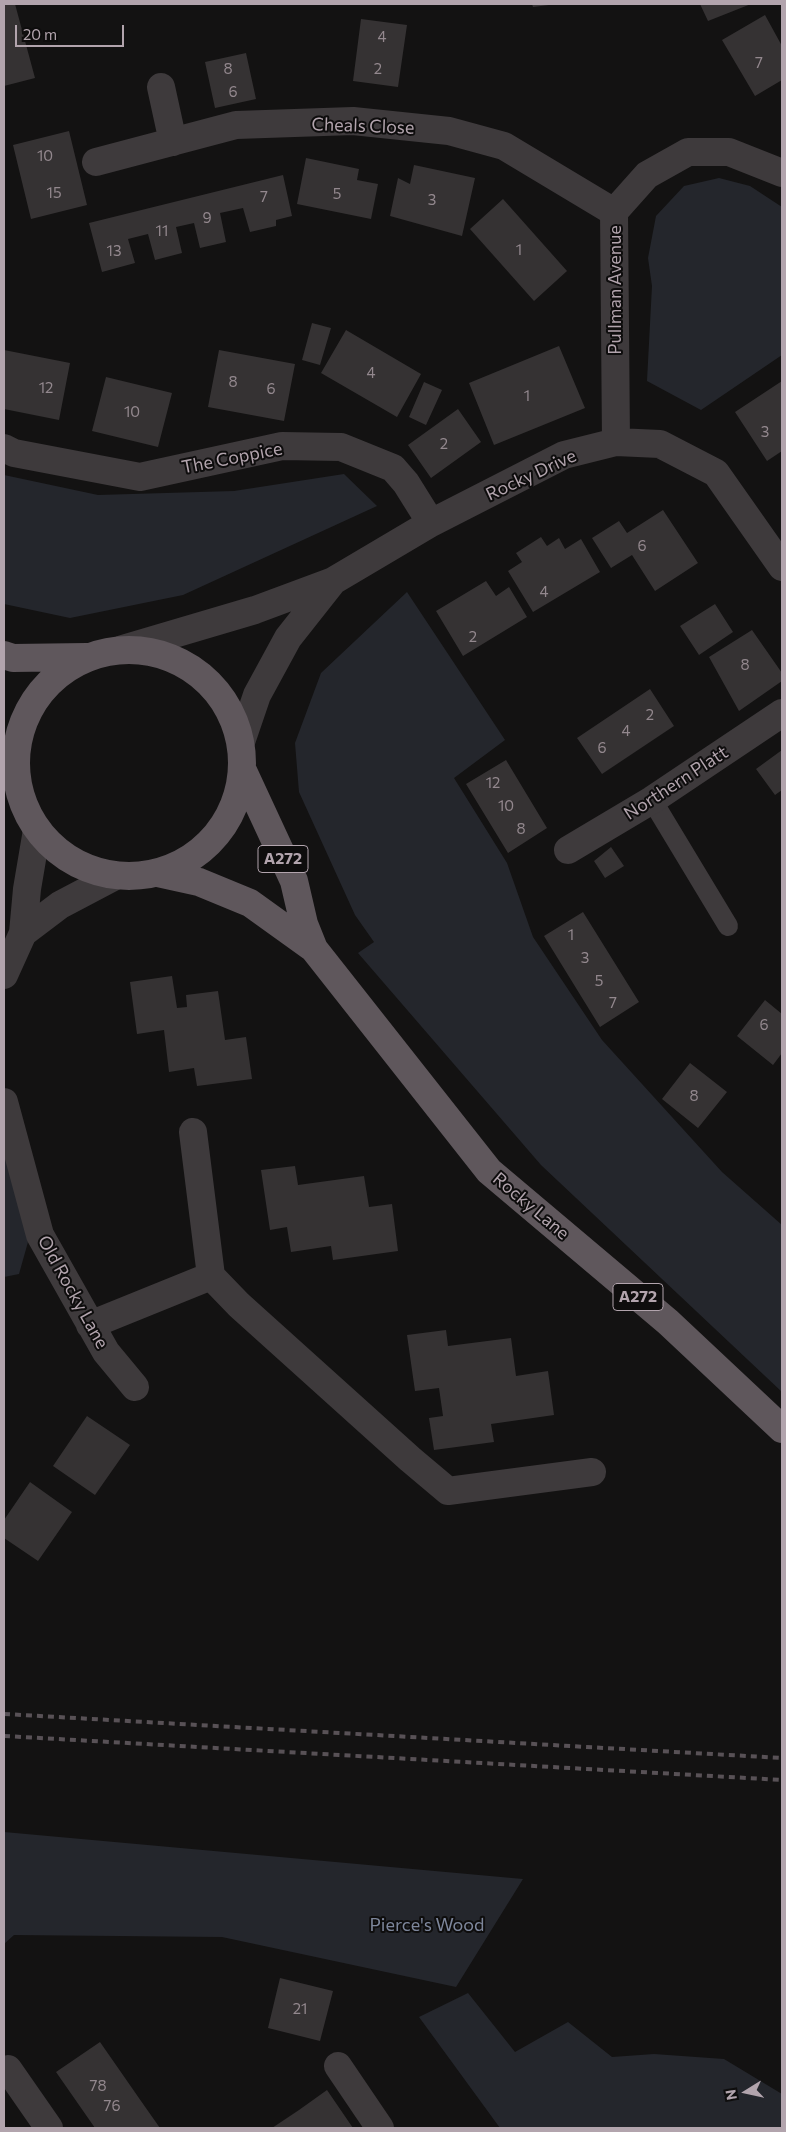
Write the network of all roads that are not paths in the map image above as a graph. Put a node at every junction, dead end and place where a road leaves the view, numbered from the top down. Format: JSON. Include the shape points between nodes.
{"nodes":[{"id":1,"x":161,"y":87,"type":"dead end"},
{"id":2,"x":173,"y":142,"type":"junction"},
{"id":3,"x":96,"y":162,"type":"dead end"},
{"id":4,"x":782,"y":173,"type":"edge"},
{"id":5,"x":614,"y":212,"type":"junction"},
{"id":6,"x":616,"y":442,"type":"junction"},
{"id":7,"x":4,"y":448,"type":"edge"},
{"id":8,"x":431,"y":523,"type":"junction"},
{"id":9,"x":782,"y":567,"type":"edge"},
{"id":10,"x":333,"y":581,"type":"junction"},
{"id":11,"x":123,"y":649,"type":"junction"},
{"id":12,"x":4,"y":655,"type":"edge"},
{"id":13,"x":87,"y":657,"type":"junction"},
{"id":14,"x":782,"y":713,"type":"edge"},
{"id":15,"x":240,"y":742,"type":"junction"},
{"id":16,"x":242,"y":771,"type":"junction"},
{"id":17,"x":4,"y":780,"type":"edge"},
{"id":18,"x":652,"y":800,"type":"junction"},
{"id":19,"x":24,"y":806,"type":"junction"},
{"id":20,"x":37,"y":830,"type":"junction"},
{"id":21,"x":568,"y":850,"type":"dead end"},
{"id":22,"x":158,"y":873,"type":"junction"},
{"id":23,"x":115,"y":876,"type":"junction"},
{"id":24,"x":728,"y":926,"type":"dead end"},
{"id":25,"x":23,"y":933,"type":"junction"},
{"id":26,"x":314,"y":950,"type":"junction"},
{"id":27,"x":4,"y":975,"type":"edge"},
{"id":28,"x":4,"y":1102,"type":"edge"},
{"id":29,"x":193,"y":1132,"type":"dead end"},
{"id":30,"x":211,"y":1276,"type":"junction"},
{"id":31,"x":90,"y":1325,"type":"junction"},
{"id":32,"x":135,"y":1387,"type":"dead end"},
{"id":33,"x":782,"y":1429,"type":"edge"},
{"id":34,"x":592,"y":1472,"type":"dead end"},
{"id":35,"x":338,"y":2066,"type":"dead end"},
{"id":36,"x":8,"y":2070,"type":"dead end"},
{"id":37,"x":50,"y":2128,"type":"edge"},
{"id":38,"x":380,"y":2128,"type":"edge"}],
"edges":[{"from":1,"to":2,"type":"street"},
{"from":2,"to":3,"type":"street","name":"Cheals Close"},
{"from":2,"to":5,"type":"street","name":"Cheals Close","via":[[236,125],[353,121],[449,131],[504,146]]},
{"from":4,"to":5,"type":"street","name":"Pullman Avenue","via":[[729,152],[688,152],[647,175]]},
{"from":5,"to":6,"type":"street","name":"Pullman Avenue"},
{"from":6,"to":8,"type":"street","name":"Rocky Drive","via":[[564,455]]},
{"from":6,"to":9,"type":"street","name":"Rocky Drive","via":[[660,444],[716,473]]},
{"from":7,"to":8,"type":"street","name":"The Coppice","via":[[14,453],[140,477],[282,446],[341,447],[393,468]]},
{"from":8,"to":10,"type":"street","name":"Rocky Drive"},
{"from":10,"to":11,"type":"street","name":"Rocky Drive","via":[[255,610]]},
{"from":10,"to":15,"type":"street","name":"Rocky Drive","via":[[288,638],[257,695]]},
{"from":11,"to":13,"type":"highway"},
{"from":11,"to":15,"type":"highway","via":[[156,652],[186,665],[211,684],[230,711]]},
{"from":12,"to":13,"type":"highway","via":[[13,658]]},
{"from":13,"to":19,"type":"highway","via":[[54,678],[29,710],[16,749]]},
{"from":14,"to":18,"type":"street","name":"Northern Platt"},
{"from":15,"to":16,"type":"highway"},
{"from":16,"to":22,"type":"highway","via":[[238,796],[230,816],[212,841],[187,861]]},
{"from":16,"to":26,"type":"highway","name":"Rocky Lane","number":"A272","via":[[294,881]]},
{"from":17,"to":19,"type":"highway"},
{"from":18,"to":21,"type":"street","name":"Northern Platt"},
{"from":18,"to":24,"type":"lane"},
{"from":19,"to":20,"type":"highway"},
{"from":20,"to":23,"type":"highway","via":[[67,859],[90,870]]},
{"from":20,"to":25,"type":"street"},
{"from":22,"to":23,"type":"highway","via":[[137,877]]},
{"from":22,"to":26,"type":"highway","name":"Rocky Lane","number":"A272","via":[[199,882],[250,903]]},
{"from":23,"to":25,"type":"street","via":[[60,905]]},
{"from":25,"to":27,"type":"street"},
{"from":26,"to":33,"type":"highway","name":"Rocky Lane","number":"A272","via":[[489,1171],[668,1322]]},
{"from":28,"to":31,"type":"street","name":"Old Rocky Lane","via":[[40,1235]]},
{"from":29,"to":30,"type":"street"},
{"from":30,"to":31,"type":"street"},
{"from":30,"to":34,"type":"street","via":[[239,1305],[448,1491]]},
{"from":31,"to":32,"type":"street","name":"Old Rocky Lane","via":[[106,1352]]},
{"from":35,"to":38,"type":"street"},
{"from":36,"to":37,"type":"street"}]}
